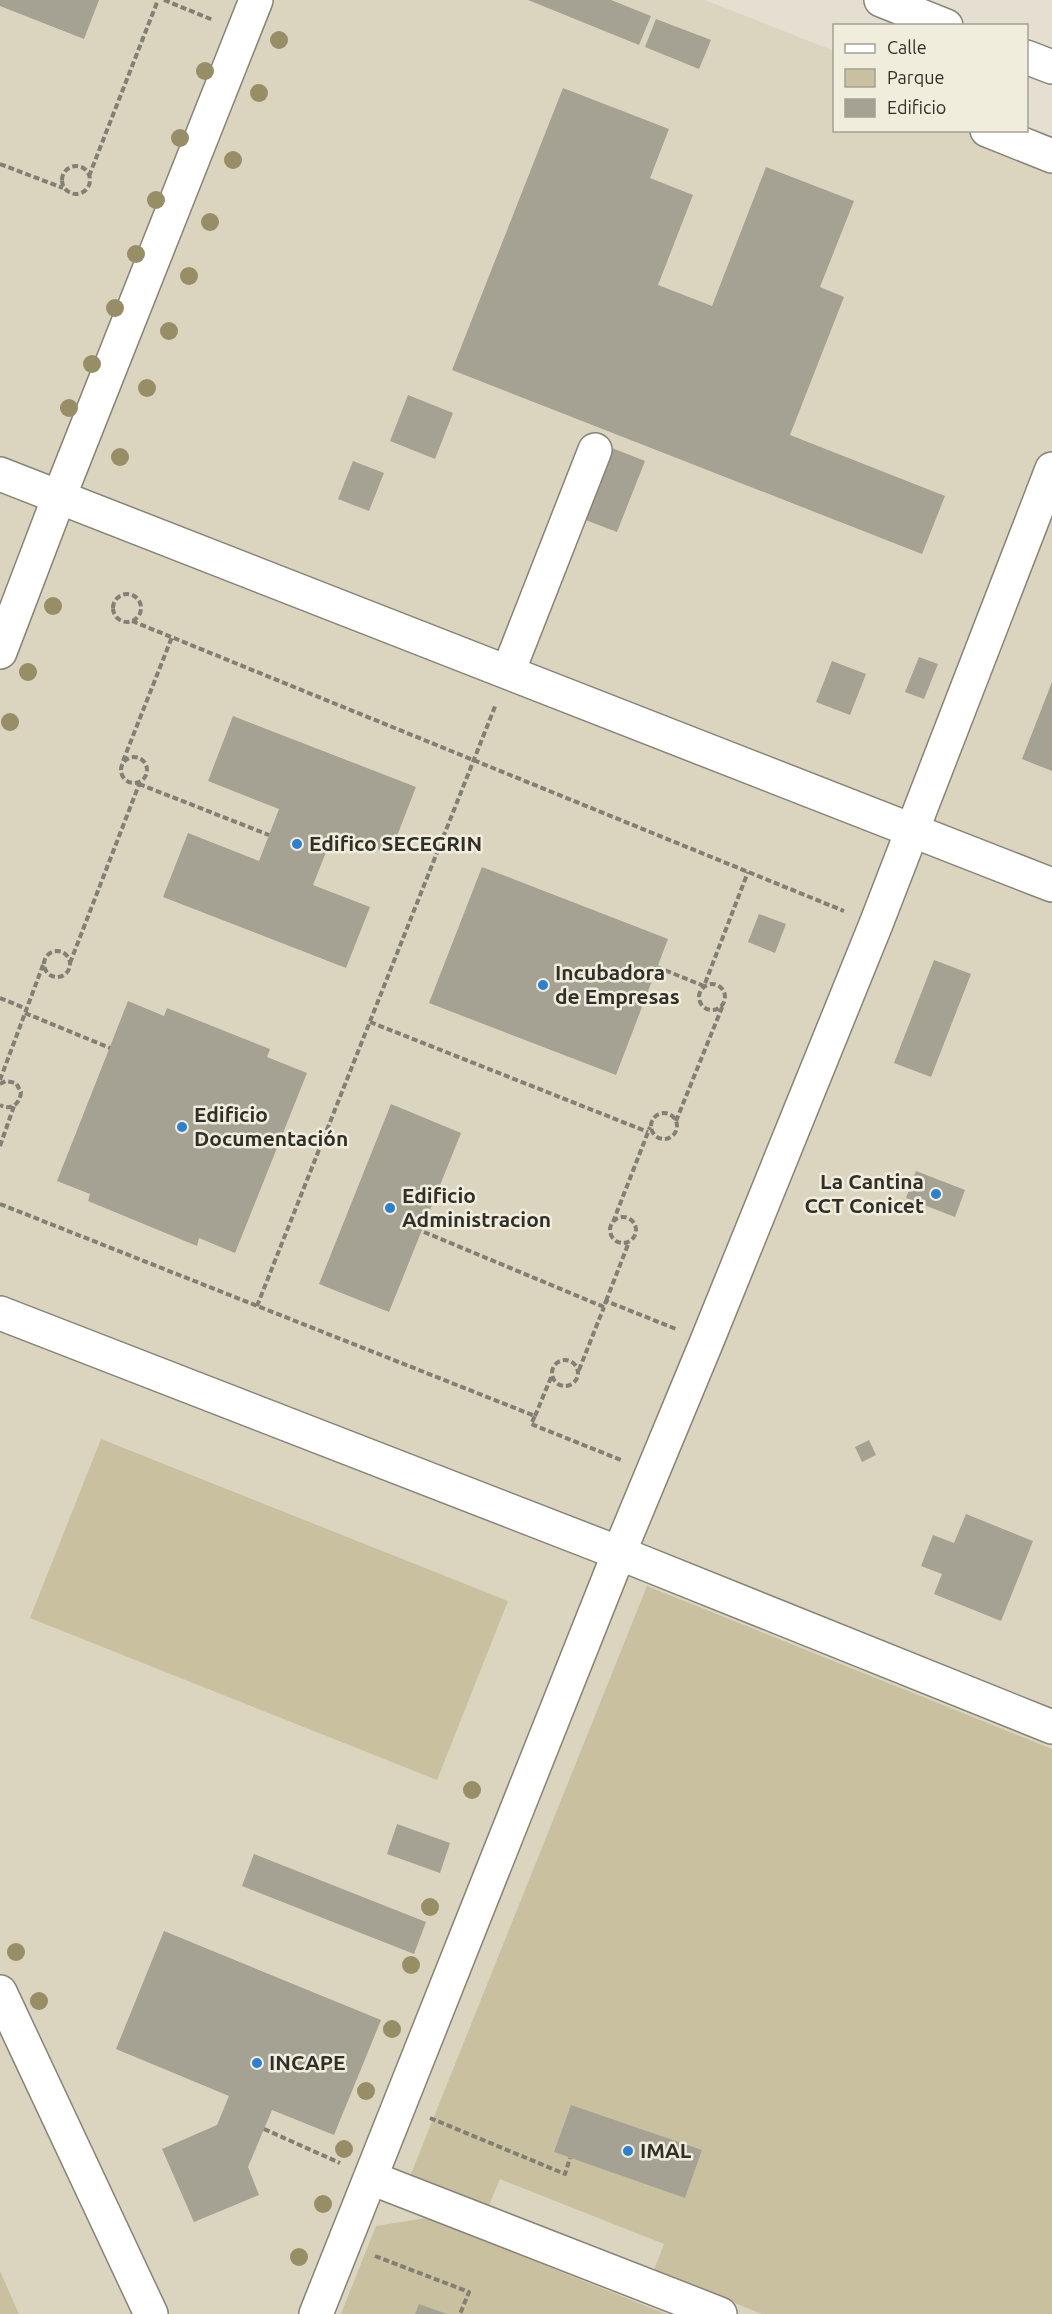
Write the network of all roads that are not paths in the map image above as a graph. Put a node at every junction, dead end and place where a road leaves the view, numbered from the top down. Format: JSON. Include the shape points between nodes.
{"nodes":[{"id":1,"x":256,"y":0,"type":"edge"},
{"id":2,"x":881,"y":0,"type":"edge"},
{"id":3,"x":941,"y":24,"type":"edge"},
{"id":4,"x":1028,"y":58,"type":"edge"},
{"id":5,"x":1052,"y":67,"type":"edge"},
{"id":6,"x":992,"y":132,"type":"edge"},
{"id":7,"x":1052,"y":156,"type":"edge"},
{"id":8,"x":595,"y":450,"type":"dead end"},
{"id":9,"x":1052,"y":469,"type":"edge"},
{"id":10,"x":0,"y":474,"type":"edge"},
{"id":11,"x":58,"y":497,"type":"junction"},
{"id":12,"x":0,"y":652,"type":"edge"},
{"id":13,"x":508,"y":672,"type":"junction"},
{"id":14,"x":910,"y":830,"type":"junction"},
{"id":15,"x":1052,"y":885,"type":"edge"},
{"id":16,"x":0,"y":1313,"type":"edge"},
{"id":17,"x":619,"y":1554,"type":"junction"},
{"id":18,"x":1052,"y":1727,"type":"edge"},
{"id":19,"x":0,"y":1992,"type":"edge"},
{"id":20,"x":371,"y":2178,"type":"junction"},
{"id":21,"x":151,"y":2314,"type":"edge"},
{"id":22,"x":316,"y":2314,"type":"edge"},
{"id":23,"x":720,"y":2314,"type":"edge"}],
"edges":[{"from":1,"to":11,"type":"street"},
{"from":2,"to":3,"type":"street"},
{"from":4,"to":5,"type":"street"},
{"from":6,"to":7,"type":"street"},
{"from":8,"to":13,"type":"street"},
{"from":9,"to":14,"type":"street"},
{"from":10,"to":11,"type":"street"},
{"from":11,"to":12,"type":"street"},
{"from":11,"to":13,"type":"street"},
{"from":13,"to":14,"type":"street"},
{"from":14,"to":15,"type":"street"},
{"from":14,"to":17,"type":"street","via":[[876,924]]},
{"from":16,"to":17,"type":"street"},
{"from":17,"to":18,"type":"street"},
{"from":17,"to":20,"type":"street"},
{"from":19,"to":21,"type":"street"},
{"from":20,"to":22,"type":"street"},
{"from":20,"to":23,"type":"street"}]}
